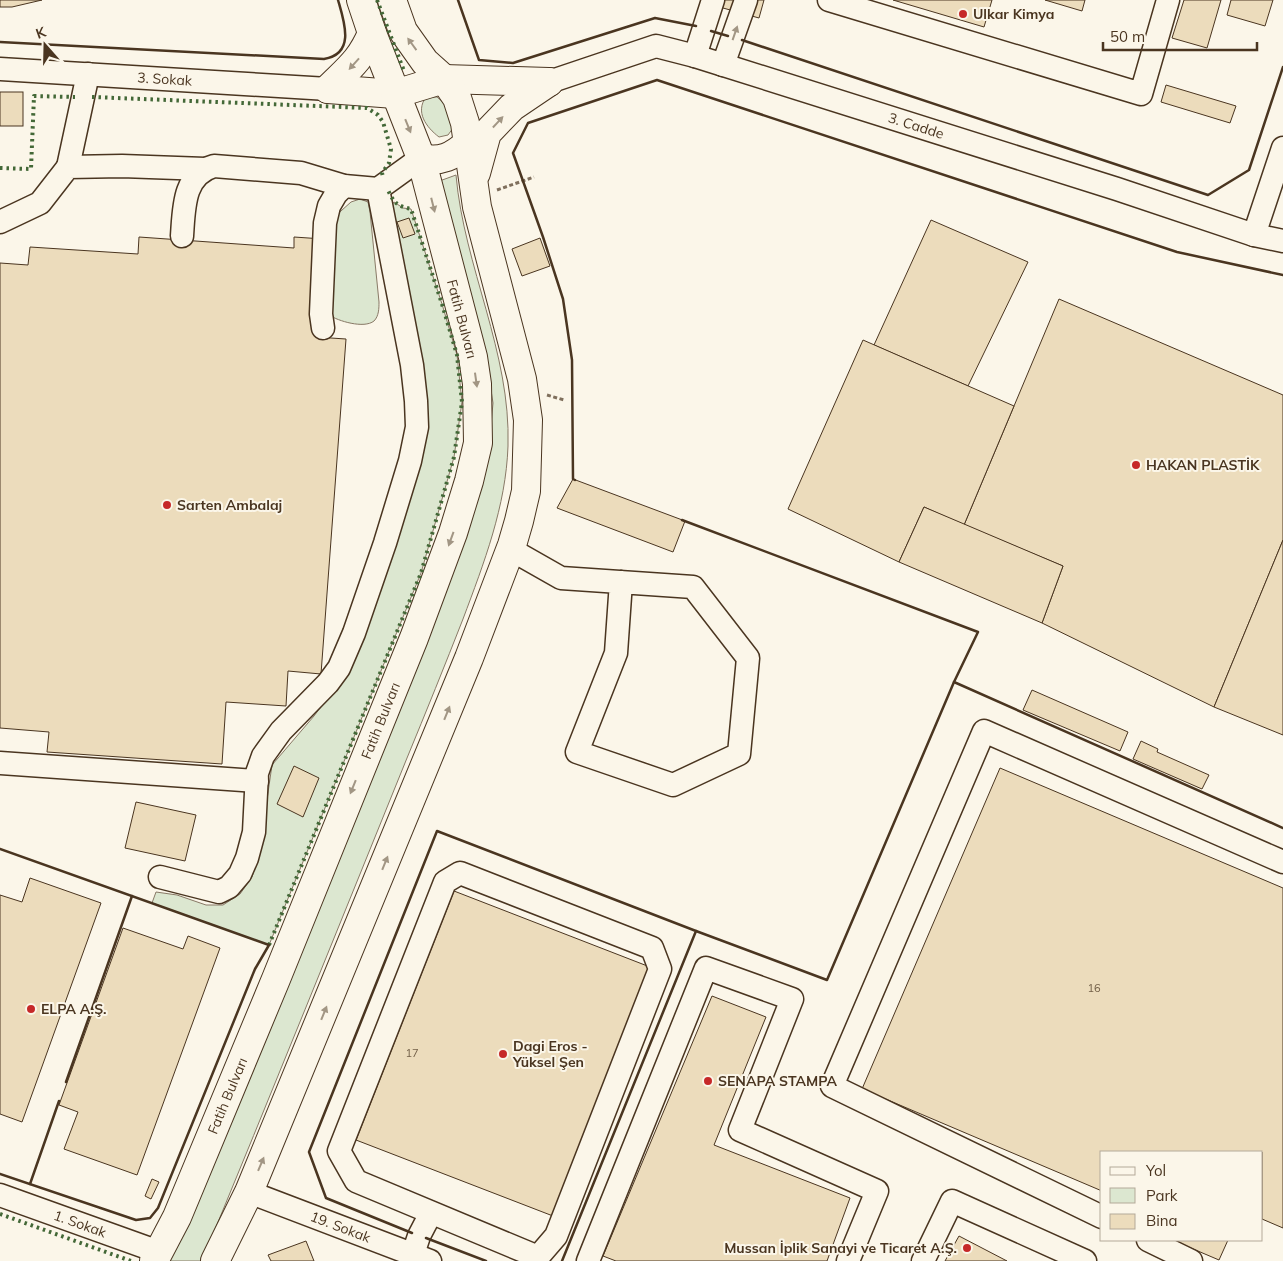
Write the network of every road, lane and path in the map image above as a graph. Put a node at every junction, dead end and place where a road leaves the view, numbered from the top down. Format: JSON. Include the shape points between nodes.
{"nodes":[{"id":1,"x":361,"y":0,"type":"edge"},
{"id":2,"x":392,"y":0,"type":"edge"},
{"id":3,"x":713,"y":0,"type":"edge"},
{"id":4,"x":746,"y":0,"type":"edge"},
{"id":5,"x":829,"y":0,"type":"edge"},
{"id":6,"x":1168,"y":0,"type":"edge"},
{"id":7,"x":372,"y":33,"type":"junction"},
{"id":8,"x":695,"y":56,"type":"junction"},
{"id":9,"x":723,"y":66,"type":"junction"},
{"id":10,"x":0,"y":69,"type":"edge"},
{"id":11,"x":88,"y":74,"type":"junction"},
{"id":12,"x":444,"y":79,"type":"junction"},
{"id":13,"x":549,"y":82,"type":"junction"},
{"id":14,"x":328,"y":89,"type":"junction"},
{"id":15,"x":395,"y":94,"type":"junction"},
{"id":16,"x":468,"y":143,"type":"junction"},
{"id":17,"x":1283,"y":148,"type":"edge"},
{"id":18,"x":421,"y":158,"type":"junction"},
{"id":19,"x":68,"y":167,"type":"junction"},
{"id":20,"x":205,"y":169,"type":"junction"},
{"id":21,"x":534,"y":177,"type":"dead end"},
{"id":22,"x":344,"y":186,"type":"junction"},
{"id":23,"x":483,"y":187,"type":"junction"},
{"id":24,"x":378,"y":189,"type":"junction"},
{"id":25,"x":0,"y":222,"type":"edge"},
{"id":26,"x":1254,"y":235,"type":"junction"},
{"id":27,"x":182,"y":236,"type":"dead end"},
{"id":28,"x":1283,"y":240,"type":"edge"},
{"id":29,"x":323,"y":328,"type":"dead end"},
{"id":30,"x":510,"y":549,"type":"junction"},
{"id":31,"x":622,"y":582,"type":"junction"},
{"id":32,"x":0,"y":762,"type":"edge"},
{"id":33,"x":257,"y":781,"type":"junction"},
{"id":34,"x":1283,"y":862,"type":"edge"},
{"id":35,"x":160,"y":877,"type":"dead end"},
{"id":36,"x":250,"y":1192,"type":"junction"},
{"id":37,"x":0,"y":1195,"type":"edge"},
{"id":38,"x":431,"y":1213,"type":"junction"},
{"id":39,"x":1100,"y":1216,"type":"edge"},
{"id":40,"x":1150,"y":1241,"type":"edge"},
{"id":41,"x":157,"y":1257,"type":"edge"},
{"id":42,"x":422,"y":1257,"type":"edge"},
{"id":43,"x":216,"y":1258,"type":"edge"},
{"id":44,"x":588,"y":1261,"type":"edge"},
{"id":45,"x":848,"y":1261,"type":"edge"},
{"id":46,"x":924,"y":1261,"type":"edge"},
{"id":47,"x":1085,"y":1261,"type":"edge"},
{"id":48,"x":1192,"y":1261,"type":"edge"}],
"edges":[{"from":1,"to":7,"type":"main road","name":"Fatih Bulvarı"},
{"from":12,"to":2,"type":"main road","one_way":true,"via":[[425,62],[403,31]]},
{"from":3,"to":8,"type":"street"},
{"from":9,"to":4,"type":"street","one_way":true},
{"from":5,"to":6,"type":"street","via":[[1141,94]]},
{"from":7,"to":14,"type":"main road","one_way":true,"via":[[356,63]]},
{"from":7,"to":15,"type":"main road","name":"Fatih Bulvarı"},
{"from":8,"to":9,"type":"street","name":"3. Cadde"},
{"from":8,"to":13,"type":"street","name":"3. Cadde","via":[[656,46]]},
{"from":9,"to":26,"type":"street","name":"3. Cadde"},
{"from":10,"to":11,"type":"street","name":"3. Sokak"},
{"from":11,"to":14,"type":"street","name":"3. Sokak"},
{"from":11,"to":19,"type":"street"},
{"from":12,"to":13,"type":"main road"},
{"from":12,"to":15,"type":"main road"},
{"from":12,"to":16,"type":"main road","via":[[457,98]]},
{"from":23,"to":13,"type":"main road","one_way":true,"via":[[487,133],[512,107]]},
{"from":14,"to":15,"type":"main road"},
{"from":15,"to":18,"type":"main road","name":"Fatih Bulvarı","one_way":true},
{"from":16,"to":18,"type":"main road","via":[[454,155],[432,161]]},
{"from":16,"to":23,"type":"main road"},
{"from":17,"to":26,"type":"street"},
{"from":18,"to":24,"type":"street"},
{"from":18,"to":41,"type":"main road","name":"Fatih Bulvarı","one_way":true,"via":[[473,357],[478,443],[469,481],[406,656],[272,988],[177,1217]]},
{"from":19,"to":20,"type":"street"},
{"from":19,"to":25,"type":"street","via":[[40,203]]},
{"from":20,"to":22,"type":"street","via":[[214,166],[300,173]]},
{"from":20,"to":27,"type":"street","via":[[188,189]]},
{"from":21,"to":23,"type":"path"},
{"from":22,"to":24,"type":"street"},
{"from":22,"to":29,"type":"street","via":[[329,206],[325,223]]},
{"from":23,"to":30,"type":"main road","via":[[477,207],[522,379],[528,420],[526,491]]},
{"from":24,"to":33,"type":"street","via":[[412,365],[417,418],[414,444],[385,544],[339,668],[281,731],[263,756]]},
{"from":26,"to":28,"type":"street","name":"3. Cadde"},
{"from":30,"to":31,"type":"street","via":[[562,578]]},
{"from":36,"to":30,"type":"main road","one_way":true,"via":[[469,658]]},
{"from":31,"to":31,"type":"street","via":[[693,587],[748,658],[739,754],[674,785],[577,752],[616,654]]},
{"from":32,"to":33,"type":"street"},
{"from":33,"to":35,"type":"street","via":[[254,832],[240,874],[229,887],[218,892]]},
{"from":34,"to":39,"type":"street","via":[[984,732],[832,1086]]},
{"from":36,"to":42,"type":"street","name":"19. Sokak"},
{"from":36,"to":43,"type":"main road"},
{"from":37,"to":41,"type":"street","name":"1. Sokak"},
{"from":38,"to":38,"type":"street","via":[[538,1257],[556,1236],[660,969],[652,948],[460,873],[445,882],[339,1151],[356,1181]]},
{"from":38,"to":42,"type":"street","via":[[419,1236]]},
{"from":40,"to":48,"type":"street"},
{"from":44,"to":45,"type":"street","via":[[706,968],[792,999],[740,1130],[877,1191]]},
{"from":46,"to":47,"type":"street","via":[[952,1200]]}]}
